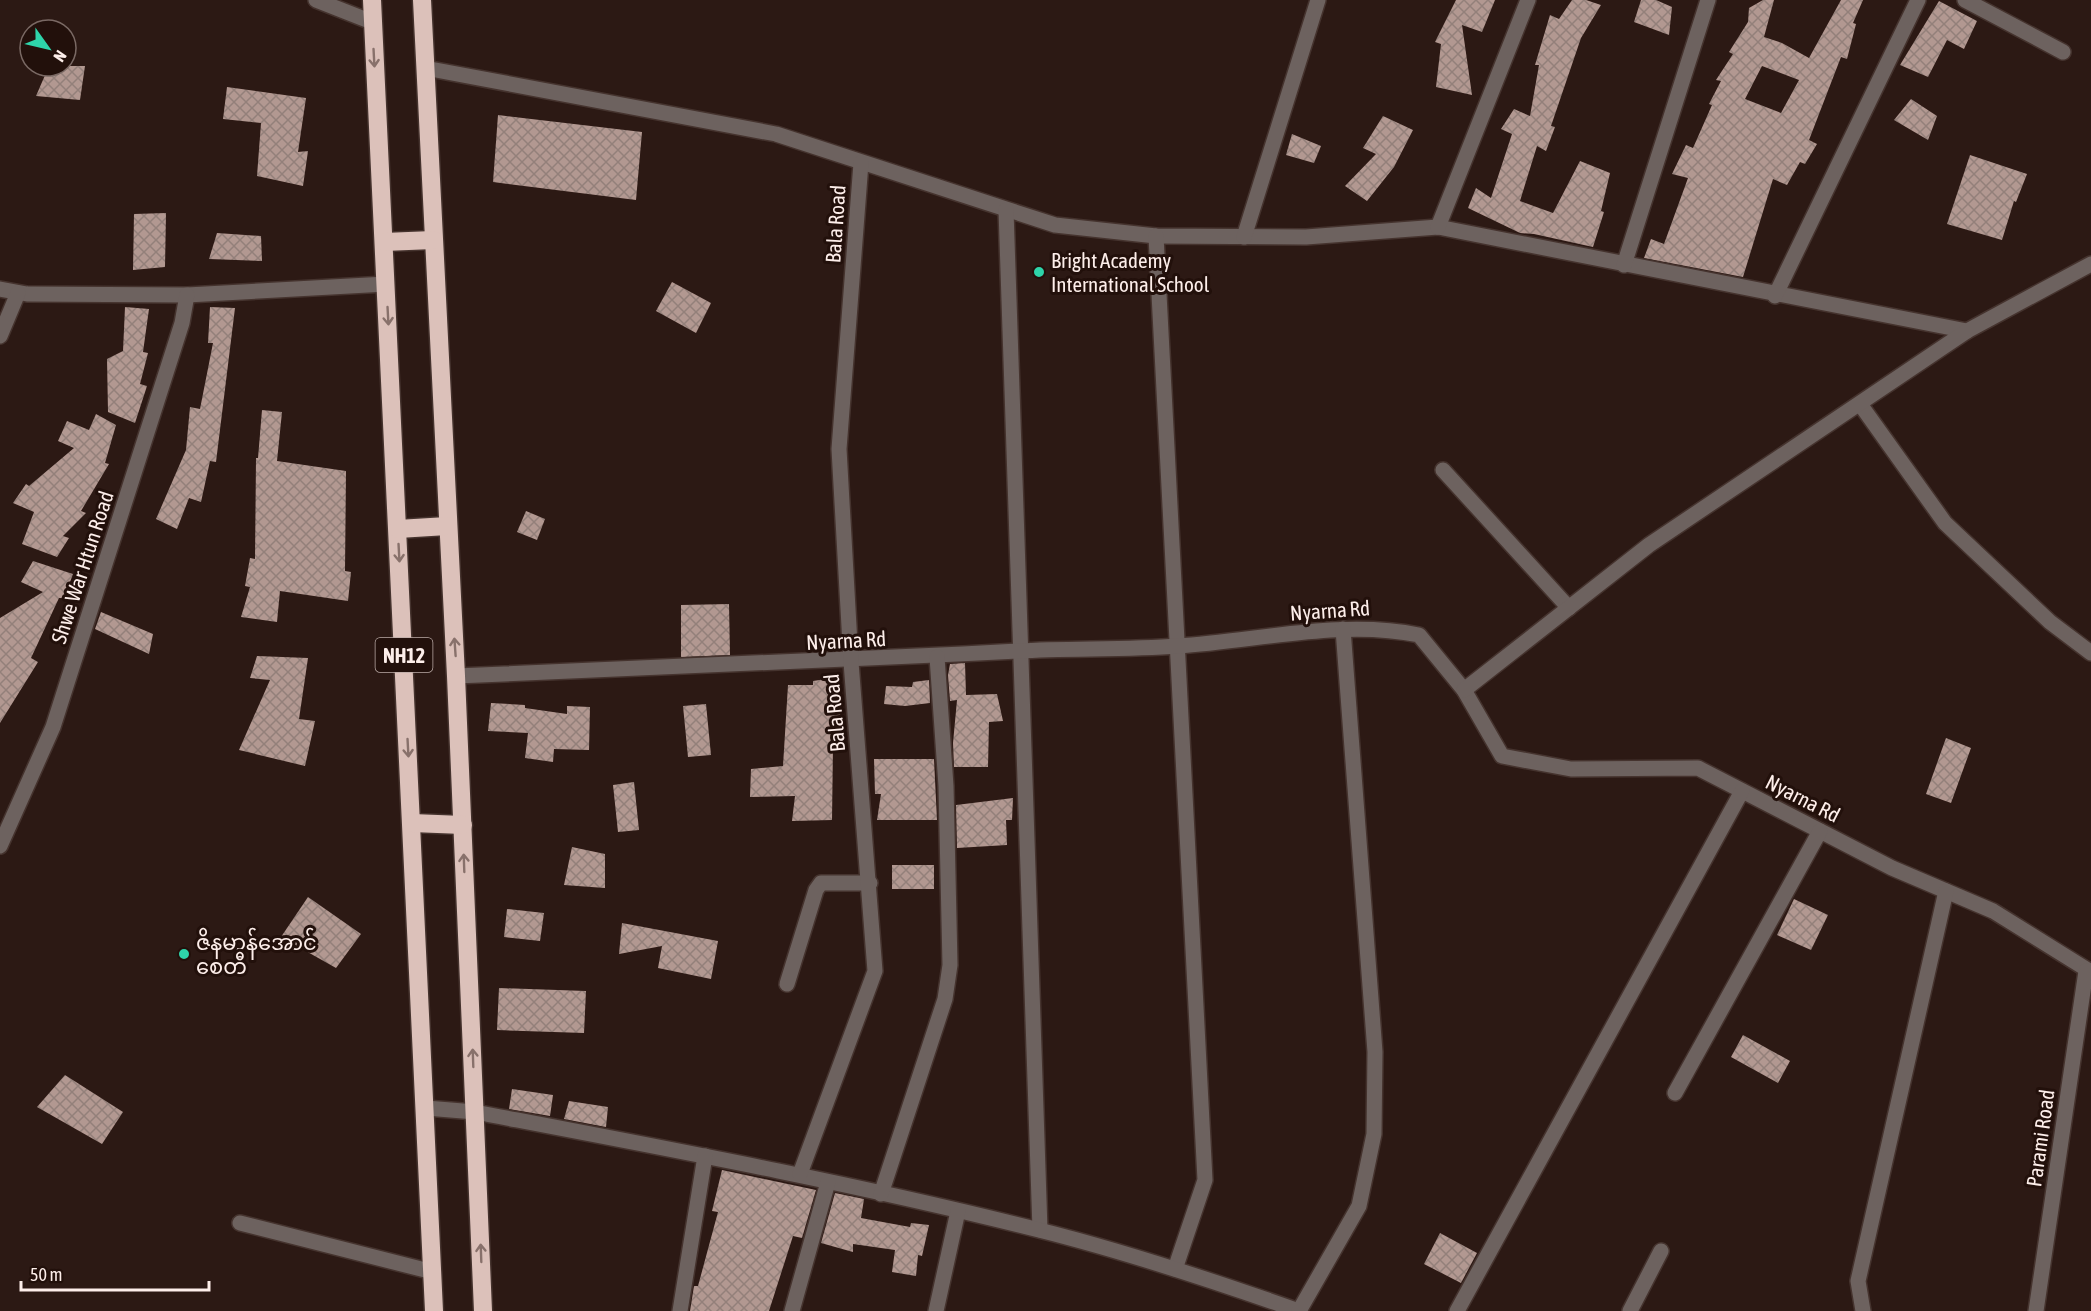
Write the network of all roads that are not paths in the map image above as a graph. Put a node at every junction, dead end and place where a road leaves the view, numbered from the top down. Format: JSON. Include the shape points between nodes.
{"nodes":[{"id":1,"x":316,"y":0,"type":"edge"},
{"id":2,"x":372,"y":0,"type":"edge"},
{"id":3,"x":422,"y":0,"type":"edge"},
{"id":4,"x":1318,"y":0,"type":"edge"},
{"id":5,"x":1528,"y":0,"type":"edge"},
{"id":6,"x":1708,"y":0,"type":"edge"},
{"id":7,"x":1918,"y":0,"type":"edge"},
{"id":8,"x":1965,"y":0,"type":"edge"},
{"id":9,"x":372,"y":22,"type":"junction"},
{"id":10,"x":2063,"y":52,"type":"dead end"},
{"id":11,"x":425,"y":68,"type":"junction"},
{"id":12,"x":861,"y":163,"type":"junction"},
{"id":13,"x":1006,"y":210,"type":"junction"},
{"id":14,"x":1438,"y":227,"type":"junction"},
{"id":15,"x":1156,"y":237,"type":"junction"},
{"id":16,"x":1244,"y":237,"type":"junction"},
{"id":17,"x":433,"y":240,"type":"junction"},
{"id":18,"x":384,"y":242,"type":"junction"},
{"id":19,"x":1624,"y":264,"type":"junction"},
{"id":20,"x":2091,"y":264,"type":"edge"},
{"id":21,"x":386,"y":284,"type":"junction"},
{"id":22,"x":0,"y":289,"type":"edge"},
{"id":23,"x":18,"y":293,"type":"junction"},
{"id":24,"x":187,"y":295,"type":"junction"},
{"id":25,"x":1775,"y":296,"type":"junction"},
{"id":26,"x":1967,"y":332,"type":"junction"},
{"id":27,"x":0,"y":336,"type":"edge"},
{"id":28,"x":1860,"y":404,"type":"junction"},
{"id":29,"x":1443,"y":470,"type":"dead end"},
{"id":30,"x":447,"y":526,"type":"junction"},
{"id":31,"x":398,"y":528,"type":"junction"},
{"id":32,"x":1569,"y":608,"type":"junction"},
{"id":33,"x":1343,"y":629,"type":"junction"},
{"id":34,"x":1179,"y":646,"type":"junction"},
{"id":35,"x":1020,"y":651,"type":"junction"},
{"id":36,"x":2091,"y":653,"type":"edge"},
{"id":37,"x":937,"y":657,"type":"junction"},
{"id":38,"x":851,"y":662,"type":"junction"},
{"id":39,"x":456,"y":676,"type":"junction"},
{"id":40,"x":1464,"y":690,"type":"junction"},
{"id":41,"x":1742,"y":791,"type":"junction"},
{"id":42,"x":412,"y":823,"type":"junction"},
{"id":43,"x":463,"y":825,"type":"junction"},
{"id":44,"x":1820,"y":831,"type":"junction"},
{"id":45,"x":0,"y":846,"type":"edge"},
{"id":46,"x":870,"y":884,"type":"junction"},
{"id":47,"x":1946,"y":891,"type":"junction"},
{"id":48,"x":2089,"y":972,"type":"edge"},
{"id":49,"x":787,"y":984,"type":"dead end"},
{"id":50,"x":1676,"y":1093,"type":"dead end"},
{"id":51,"x":426,"y":1108,"type":"junction"},
{"id":52,"x":475,"y":1112,"type":"junction"},
{"id":53,"x":705,"y":1156,"type":"junction"},
{"id":54,"x":800,"y":1174,"type":"junction"},
{"id":55,"x":828,"y":1182,"type":"junction"},
{"id":56,"x":881,"y":1194,"type":"junction"},
{"id":57,"x":958,"y":1212,"type":"junction"},
{"id":58,"x":240,"y":1222,"type":"dead end"},
{"id":59,"x":1040,"y":1230,"type":"junction"},
{"id":60,"x":1661,"y":1251,"type":"dead end"},
{"id":61,"x":1175,"y":1269,"type":"junction"},
{"id":62,"x":433,"y":1272,"type":"junction"},
{"id":63,"x":434,"y":1311,"type":"edge"},
{"id":64,"x":483,"y":1311,"type":"edge"},
{"id":65,"x":680,"y":1311,"type":"edge"},
{"id":66,"x":792,"y":1311,"type":"edge"},
{"id":67,"x":936,"y":1311,"type":"edge"},
{"id":68,"x":1299,"y":1311,"type":"edge"},
{"id":69,"x":1457,"y":1311,"type":"edge"},
{"id":70,"x":1630,"y":1311,"type":"edge"},
{"id":71,"x":1863,"y":1311,"type":"edge"},
{"id":72,"x":2036,"y":1311,"type":"edge"}],
"edges":[{"from":1,"to":9,"type":"street"},
{"from":2,"to":9,"type":"highway","number":"NH12"},
{"from":3,"to":11,"type":"highway","number":"NH12"},
{"from":4,"to":16,"type":"street"},
{"from":5,"to":14,"type":"street"},
{"from":6,"to":19,"type":"street"},
{"from":7,"to":25,"type":"street"},
{"from":8,"to":10,"type":"street"},
{"from":9,"to":18,"type":"highway","number":"NH12","one_way":true},
{"from":11,"to":12,"type":"street","via":[[776,134]]},
{"from":11,"to":17,"type":"highway","number":"NH12"},
{"from":12,"to":13,"type":"street"},
{"from":12,"to":38,"type":"street","name":"Bala Road","via":[[839,449]]},
{"from":13,"to":15,"type":"street","via":[[1055,225]]},
{"from":13,"to":35,"type":"street"},
{"from":14,"to":16,"type":"street","via":[[1306,237]]},
{"from":14,"to":19,"type":"street"},
{"from":15,"to":16,"type":"street"},
{"from":15,"to":34,"type":"street"},
{"from":17,"to":18,"type":"highway"},
{"from":17,"to":30,"type":"highway","number":"NH12"},
{"from":18,"to":21,"type":"highway","number":"NH12"},
{"from":19,"to":25,"type":"street"},
{"from":20,"to":26,"type":"street"},
{"from":21,"to":24,"type":"street"},
{"from":21,"to":31,"type":"highway","number":"NH12","one_way":true},
{"from":22,"to":23,"type":"street"},
{"from":23,"to":24,"type":"street"},
{"from":23,"to":27,"type":"street"},
{"from":24,"to":45,"type":"street","name":"Shwe War Htun Road","via":[[182,323],[53,727]]},
{"from":25,"to":26,"type":"street"},
{"from":26,"to":28,"type":"street"},
{"from":28,"to":32,"type":"street","via":[[1649,545]]},
{"from":28,"to":36,"type":"street","via":[[1945,524],[2050,622]]},
{"from":29,"to":32,"type":"street"},
{"from":30,"to":31,"type":"highway"},
{"from":39,"to":30,"type":"highway","number":"NH12","one_way":true},
{"from":31,"to":42,"type":"highway","number":"NH12","one_way":true},
{"from":32,"to":40,"type":"street"},
{"from":33,"to":34,"type":"street","name":"Nyarna Rd"},
{"from":33,"to":40,"type":"street","name":"Nyarna Rd","via":[[1384,628],[1419,634]]},
{"from":33,"to":68,"type":"street","via":[[1375,1052],[1374,1134],[1359,1206]]},
{"from":34,"to":35,"type":"street","name":"Nyarna Rd"},
{"from":34,"to":61,"type":"street","via":[[1204,1180]]},
{"from":35,"to":37,"type":"street","name":"Nyarna Rd"},
{"from":35,"to":59,"type":"street"},
{"from":37,"to":38,"type":"street","name":"Nyarna Rd"},
{"from":37,"to":56,"type":"street","via":[[946,786],[950,965],[945,999]]},
{"from":38,"to":39,"type":"street","name":"Nyarna Rd"},
{"from":38,"to":46,"type":"street","name":"Bala Road"},
{"from":39,"to":43,"type":"highway","number":"NH12"},
{"from":40,"to":41,"type":"street","name":"Nyarna Rd","via":[[1502,756],[1571,769],[1698,768]]},
{"from":41,"to":44,"type":"street","name":"Nyarna Rd"},
{"from":41,"to":69,"type":"street"},
{"from":42,"to":43,"type":"highway"},
{"from":42,"to":51,"type":"highway","number":"NH12"},
{"from":52,"to":43,"type":"highway","number":"NH12","one_way":true},
{"from":44,"to":47,"type":"street","name":"Nyarna Rd"},
{"from":44,"to":50,"type":"street"},
{"from":46,"to":49,"type":"street","via":[[821,883]]},
{"from":46,"to":54,"type":"street","name":"Bala Road","via":[[873,982]]},
{"from":47,"to":48,"type":"street","name":"Nyarna Rd","via":[[1993,911]]},
{"from":47,"to":71,"type":"street","via":[[1858,1281]]},
{"from":48,"to":72,"type":"street","name":"Parami Road"},
{"from":51,"to":52,"type":"street"},
{"from":51,"to":62,"type":"highway","number":"NH12"},
{"from":52,"to":53,"type":"street"},
{"from":64,"to":52,"type":"highway","number":"NH12","one_way":true},
{"from":53,"to":54,"type":"street"},
{"from":53,"to":65,"type":"street"},
{"from":54,"to":55,"type":"street"},
{"from":55,"to":56,"type":"street"},
{"from":55,"to":66,"type":"street"},
{"from":56,"to":57,"type":"street"},
{"from":57,"to":59,"type":"street"},
{"from":57,"to":67,"type":"street"},
{"from":58,"to":62,"type":"street"},
{"from":59,"to":61,"type":"street"},
{"from":60,"to":70,"type":"street"},
{"from":61,"to":68,"type":"street"},
{"from":62,"to":63,"type":"highway","number":"NH12"}]}
